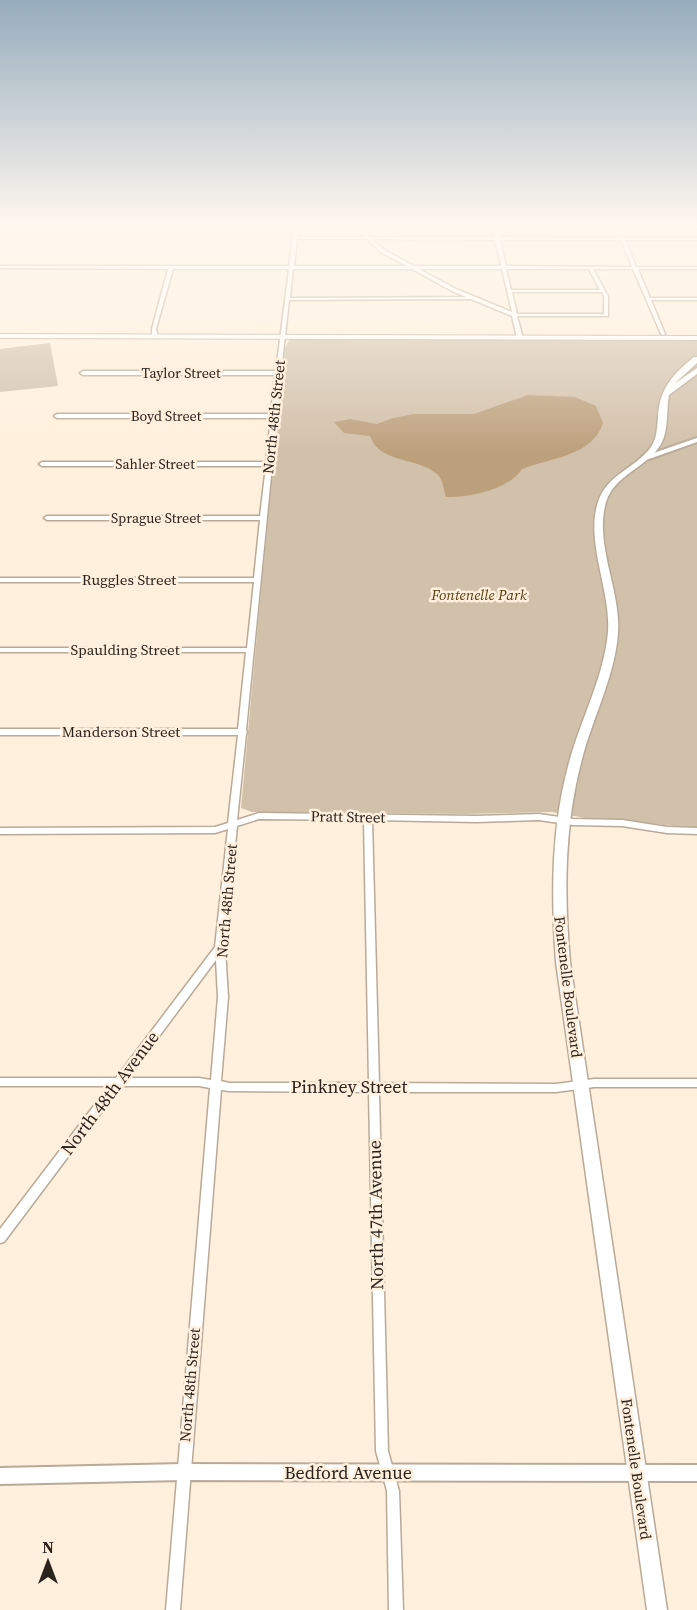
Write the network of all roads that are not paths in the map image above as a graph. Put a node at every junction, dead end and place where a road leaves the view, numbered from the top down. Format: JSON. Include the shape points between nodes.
{"nodes":[{"id":1,"x":162,"y":304,"type":"edge"},
{"id":2,"x":286,"y":304,"type":"edge"},
{"id":3,"x":488,"y":304,"type":"edge"},
{"id":4,"x":512,"y":304,"type":"edge"},
{"id":5,"x":608,"y":304,"type":"edge"},
{"id":6,"x":651,"y":304,"type":"edge"},
{"id":7,"x":515,"y":315,"type":"junction"},
{"id":8,"x":0,"y":334,"type":"edge"},
{"id":9,"x":155,"y":334,"type":"junction"},
{"id":10,"x":283,"y":334,"type":"junction"},
{"id":11,"x":634,"y":334,"type":"junction"},
{"id":12,"x":663,"y":334,"type":"junction"},
{"id":13,"x":520,"y":336,"type":"junction"},
{"id":14,"x":579,"y":338,"type":"junction"},
{"id":15,"x":695,"y":338,"type":"edge"},
{"id":16,"x":697,"y":359,"type":"edge"},
{"id":17,"x":697,"y":370,"type":"edge"},
{"id":18,"x":83,"y":373,"type":"dead end"},
{"id":19,"x":278,"y":373,"type":"junction"},
{"id":20,"x":668,"y":393,"type":"junction"},
{"id":21,"x":57,"y":416,"type":"dead end"},
{"id":22,"x":274,"y":416,"type":"junction"},
{"id":23,"x":697,"y":440,"type":"edge"},
{"id":24,"x":657,"y":444,"type":"junction"},
{"id":25,"x":673,"y":448,"type":"junction"},
{"id":26,"x":646,"y":457,"type":"junction"},
{"id":27,"x":42,"y":464,"type":"dead end"},
{"id":28,"x":269,"y":464,"type":"junction"},
{"id":29,"x":47,"y":518,"type":"dead end"},
{"id":30,"x":264,"y":518,"type":"junction"},
{"id":31,"x":0,"y":580,"type":"edge"},
{"id":32,"x":258,"y":580,"type":"junction"},
{"id":33,"x":0,"y":650,"type":"edge"},
{"id":34,"x":251,"y":650,"type":"junction"},
{"id":35,"x":0,"y":732,"type":"edge"},
{"id":36,"x":243,"y":732,"type":"junction"},
{"id":37,"x":368,"y":818,"type":"junction"},
{"id":38,"x":562,"y":820,"type":"junction"},
{"id":39,"x":234,"y":825,"type":"junction"},
{"id":40,"x":0,"y":831,"type":"edge"},
{"id":41,"x":697,"y":831,"type":"edge"},
{"id":42,"x":220,"y":948,"type":"junction"},
{"id":43,"x":0,"y":1082,"type":"edge"},
{"id":44,"x":119,"y":1083,"type":"junction"},
{"id":45,"x":697,"y":1083,"type":"edge"},
{"id":46,"x":215,"y":1085,"type":"junction"},
{"id":47,"x":581,"y":1085,"type":"junction"},
{"id":48,"x":374,"y":1088,"type":"junction"},
{"id":49,"x":0,"y":1238,"type":"edge"},
{"id":50,"x":183,"y":1472,"type":"junction"},
{"id":51,"x":387,"y":1473,"type":"junction"},
{"id":52,"x":637,"y":1473,"type":"junction"},
{"id":53,"x":697,"y":1473,"type":"edge"},
{"id":54,"x":0,"y":1476,"type":"edge"},
{"id":55,"x":173,"y":1610,"type":"edge"},
{"id":56,"x":396,"y":1610,"type":"edge"},
{"id":57,"x":657,"y":1610,"type":"edge"}],
"edges":[{"from":1,"to":9,"type":"street"},
{"from":2,"to":10,"type":"street","name":"North 48th Street"},
{"from":3,"to":7,"type":"street"},
{"from":4,"to":7,"type":"street"},
{"from":5,"to":7,"type":"street","via":[[606,315]]},
{"from":6,"to":12,"type":"street"},
{"from":7,"to":13,"type":"street"},
{"from":8,"to":9,"type":"main road"},
{"from":9,"to":10,"type":"main road"},
{"from":10,"to":13,"type":"main road"},
{"from":10,"to":19,"type":"street","name":"North 48th Street"},
{"from":11,"to":12,"type":"main road"},
{"from":11,"to":13,"type":"main road"},
{"from":11,"to":14,"type":"main road"},
{"from":12,"to":15,"type":"main road"},
{"from":13,"to":14,"type":"main road"},
{"from":14,"to":15,"type":"main road"},
{"from":16,"to":20,"type":"main road","name":"Fontenelle Boulevard","via":[[671,380]]},
{"from":17,"to":20,"type":"main road"},
{"from":18,"to":19,"type":"street","name":"Taylor Street"},
{"from":19,"to":22,"type":"street","name":"North 48th Street"},
{"from":20,"to":24,"type":"main road","name":"Fontenelle Boulevard"},
{"from":21,"to":22,"type":"street","name":"Boyd Street"},
{"from":22,"to":28,"type":"street","name":"North 48th Street"},
{"from":23,"to":25,"type":"street"},
{"from":24,"to":25,"type":"street"},
{"from":24,"to":26,"type":"main road","name":"Fontenelle Boulevard"},
{"from":25,"to":26,"type":"street"},
{"from":26,"to":38,"type":"main road","name":"Fontenelle Boulevard","via":[[613,482],[600,511],[613,633]]},
{"from":27,"to":28,"type":"street","name":"Sahler Street"},
{"from":28,"to":30,"type":"street","name":"North 48th Street"},
{"from":29,"to":30,"type":"street","name":"Sprague Street"},
{"from":30,"to":32,"type":"street","name":"North 48th Street"},
{"from":31,"to":32,"type":"street","name":"Ruggles Street"},
{"from":32,"to":34,"type":"street","name":"North 48th Street"},
{"from":33,"to":34,"type":"street","name":"Spaulding Street"},
{"from":34,"to":36,"type":"street","name":"North 48th Street"},
{"from":35,"to":36,"type":"street","name":"Manderson Street"},
{"from":36,"to":39,"type":"street","name":"North 48th Street"},
{"from":37,"to":38,"type":"street","name":"Pratt Street"},
{"from":37,"to":39,"type":"street","name":"Pratt Street","via":[[258,816]]},
{"from":37,"to":48,"type":"street","name":"North 47th Avenue"},
{"from":38,"to":41,"type":"street","name":"Pratt Street"},
{"from":38,"to":47,"type":"main road","name":"Fontenelle Boulevard","via":[[558,875],[560,931]]},
{"from":39,"to":40,"type":"street","name":"Pratt Street","via":[[215,830]]},
{"from":39,"to":42,"type":"street","name":"North 48th Street"},
{"from":42,"to":44,"type":"street","name":"North 48th Avenue"},
{"from":42,"to":46,"type":"street","name":"North 48th Street","via":[[223,997]]},
{"from":43,"to":44,"type":"street","name":"Pinkney Street"},
{"from":44,"to":46,"type":"street","name":"Pinkney Street"},
{"from":44,"to":49,"type":"street","name":"North 48th Avenue"},
{"from":45,"to":47,"type":"street","name":"Pinkney Street"},
{"from":46,"to":48,"type":"street","name":"Pinkney Street"},
{"from":46,"to":50,"type":"street","name":"North 48th Street"},
{"from":47,"to":48,"type":"street","name":"Pinkney Street"},
{"from":47,"to":52,"type":"main road","name":"Fontenelle Boulevard"},
{"from":48,"to":51,"type":"street","name":"North 47th Avenue","via":[[382,1451]]},
{"from":50,"to":51,"type":"street","name":"Bedford Avenue"},
{"from":50,"to":54,"type":"street","name":"Bedford Avenue"},
{"from":50,"to":55,"type":"street","name":"North 48th Street"},
{"from":51,"to":52,"type":"street","name":"Bedford Avenue"},
{"from":51,"to":56,"type":"street","name":"North 47th Avenue","via":[[393,1491]]},
{"from":52,"to":53,"type":"street","name":"Bedford Avenue"},
{"from":52,"to":57,"type":"main road","name":"Fontenelle Boulevard"}]}
